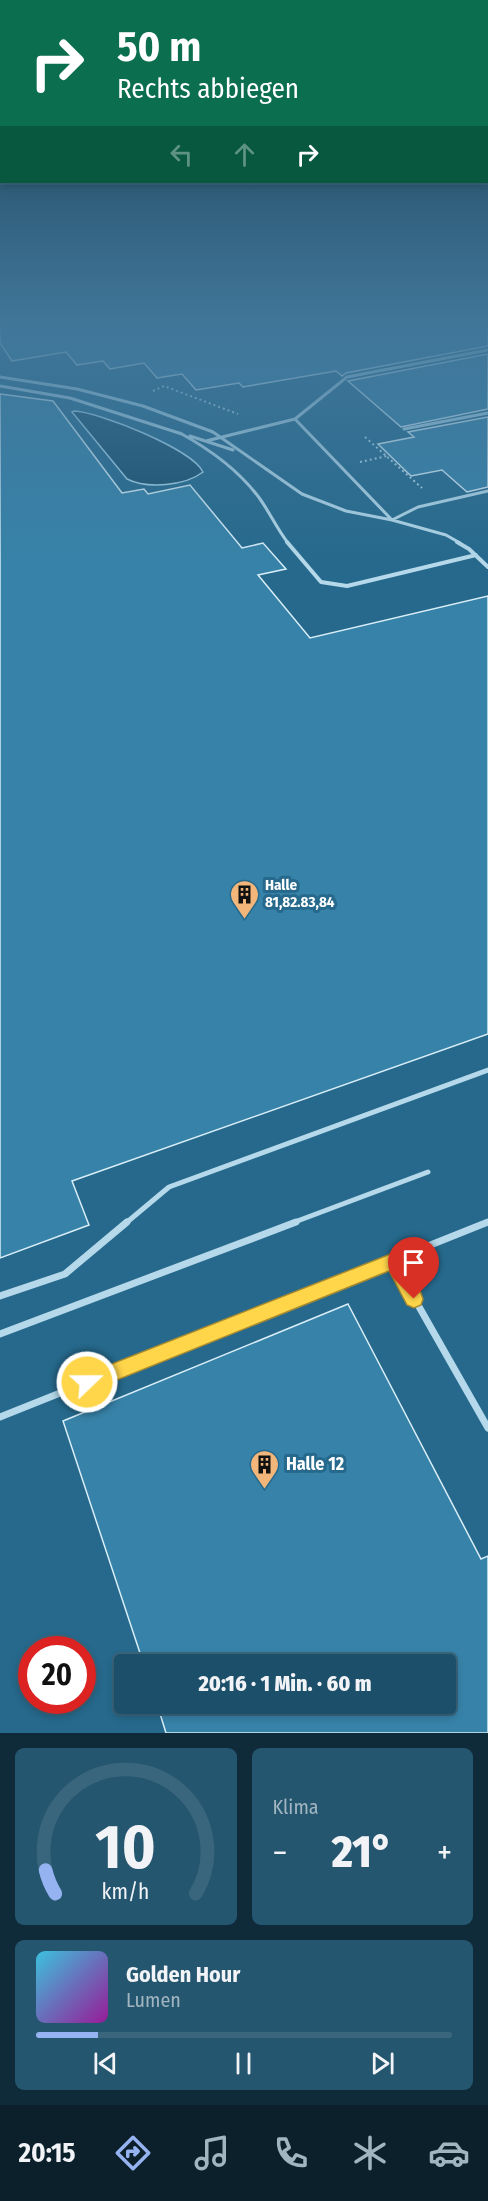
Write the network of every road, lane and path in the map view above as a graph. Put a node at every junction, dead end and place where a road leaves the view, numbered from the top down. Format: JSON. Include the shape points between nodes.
{"nodes":[{"id":1,"x":80,"y":402,"type":"edge"},
{"id":2,"x":127,"y":402,"type":"edge"},
{"id":3,"x":317,"y":402,"type":"edge"},
{"id":4,"x":488,"y":413,"type":"edge"},
{"id":5,"x":295,"y":419,"type":"junction"},
{"id":6,"x":404,"y":429,"type":"dead end"},
{"id":7,"x":180,"y":433,"type":"junction"},
{"id":8,"x":220,"y":437,"type":"junction"},
{"id":9,"x":206,"y":441,"type":"junction"},
{"id":10,"x":241,"y":453,"type":"junction"},
{"id":11,"x":488,"y":491,"type":"edge"},
{"id":12,"x":392,"y":520,"type":"junction"},
{"id":13,"x":476,"y":555,"type":"junction"},
{"id":14,"x":488,"y":567,"type":"edge"},
{"id":15,"x":488,"y":1070,"type":"edge"},
{"id":16,"x":428,"y":1172,"type":"dead end"},
{"id":17,"x":488,"y":1222,"type":"edge"},
{"id":18,"x":393,"y":1261,"type":"junction"},
{"id":19,"x":0,"y":1296,"type":"edge"},
{"id":20,"x":0,"y":1334,"type":"edge"},
{"id":21,"x":0,"y":1417,"type":"edge"},
{"id":22,"x":488,"y":1428,"type":"edge"}],
"edges":[{"from":1,"to":7,"type":"lane"},
{"from":2,"to":8,"type":"lane"},
{"from":3,"to":5,"type":"lane"},
{"from":4,"to":6,"type":"lane"},
{"from":5,"to":8,"type":"lane"},
{"from":5,"to":12,"type":"lane"},
{"from":7,"to":9,"type":"lane"},
{"from":7,"to":13,"type":"lane","via":[[207,448],[240,476],[296,555],[321,582],[347,586]]},
{"from":8,"to":9,"type":"lane"},
{"from":8,"to":10,"type":"lane"},
{"from":9,"to":10,"type":"lane"},
{"from":10,"to":12,"type":"lane","via":[[323,504]]},
{"from":11,"to":12,"type":"lane","via":[[418,507]]},
{"from":12,"to":13,"type":"lane","via":[[446,535]]},
{"from":13,"to":14,"type":"lane"},
{"from":15,"to":19,"type":"lane","via":[[169,1187],[65,1274]]},
{"from":16,"to":20,"type":"lane"},
{"from":17,"to":18,"type":"lane"},
{"from":18,"to":21,"type":"lane"},
{"from":18,"to":22,"type":"lane"}]}
